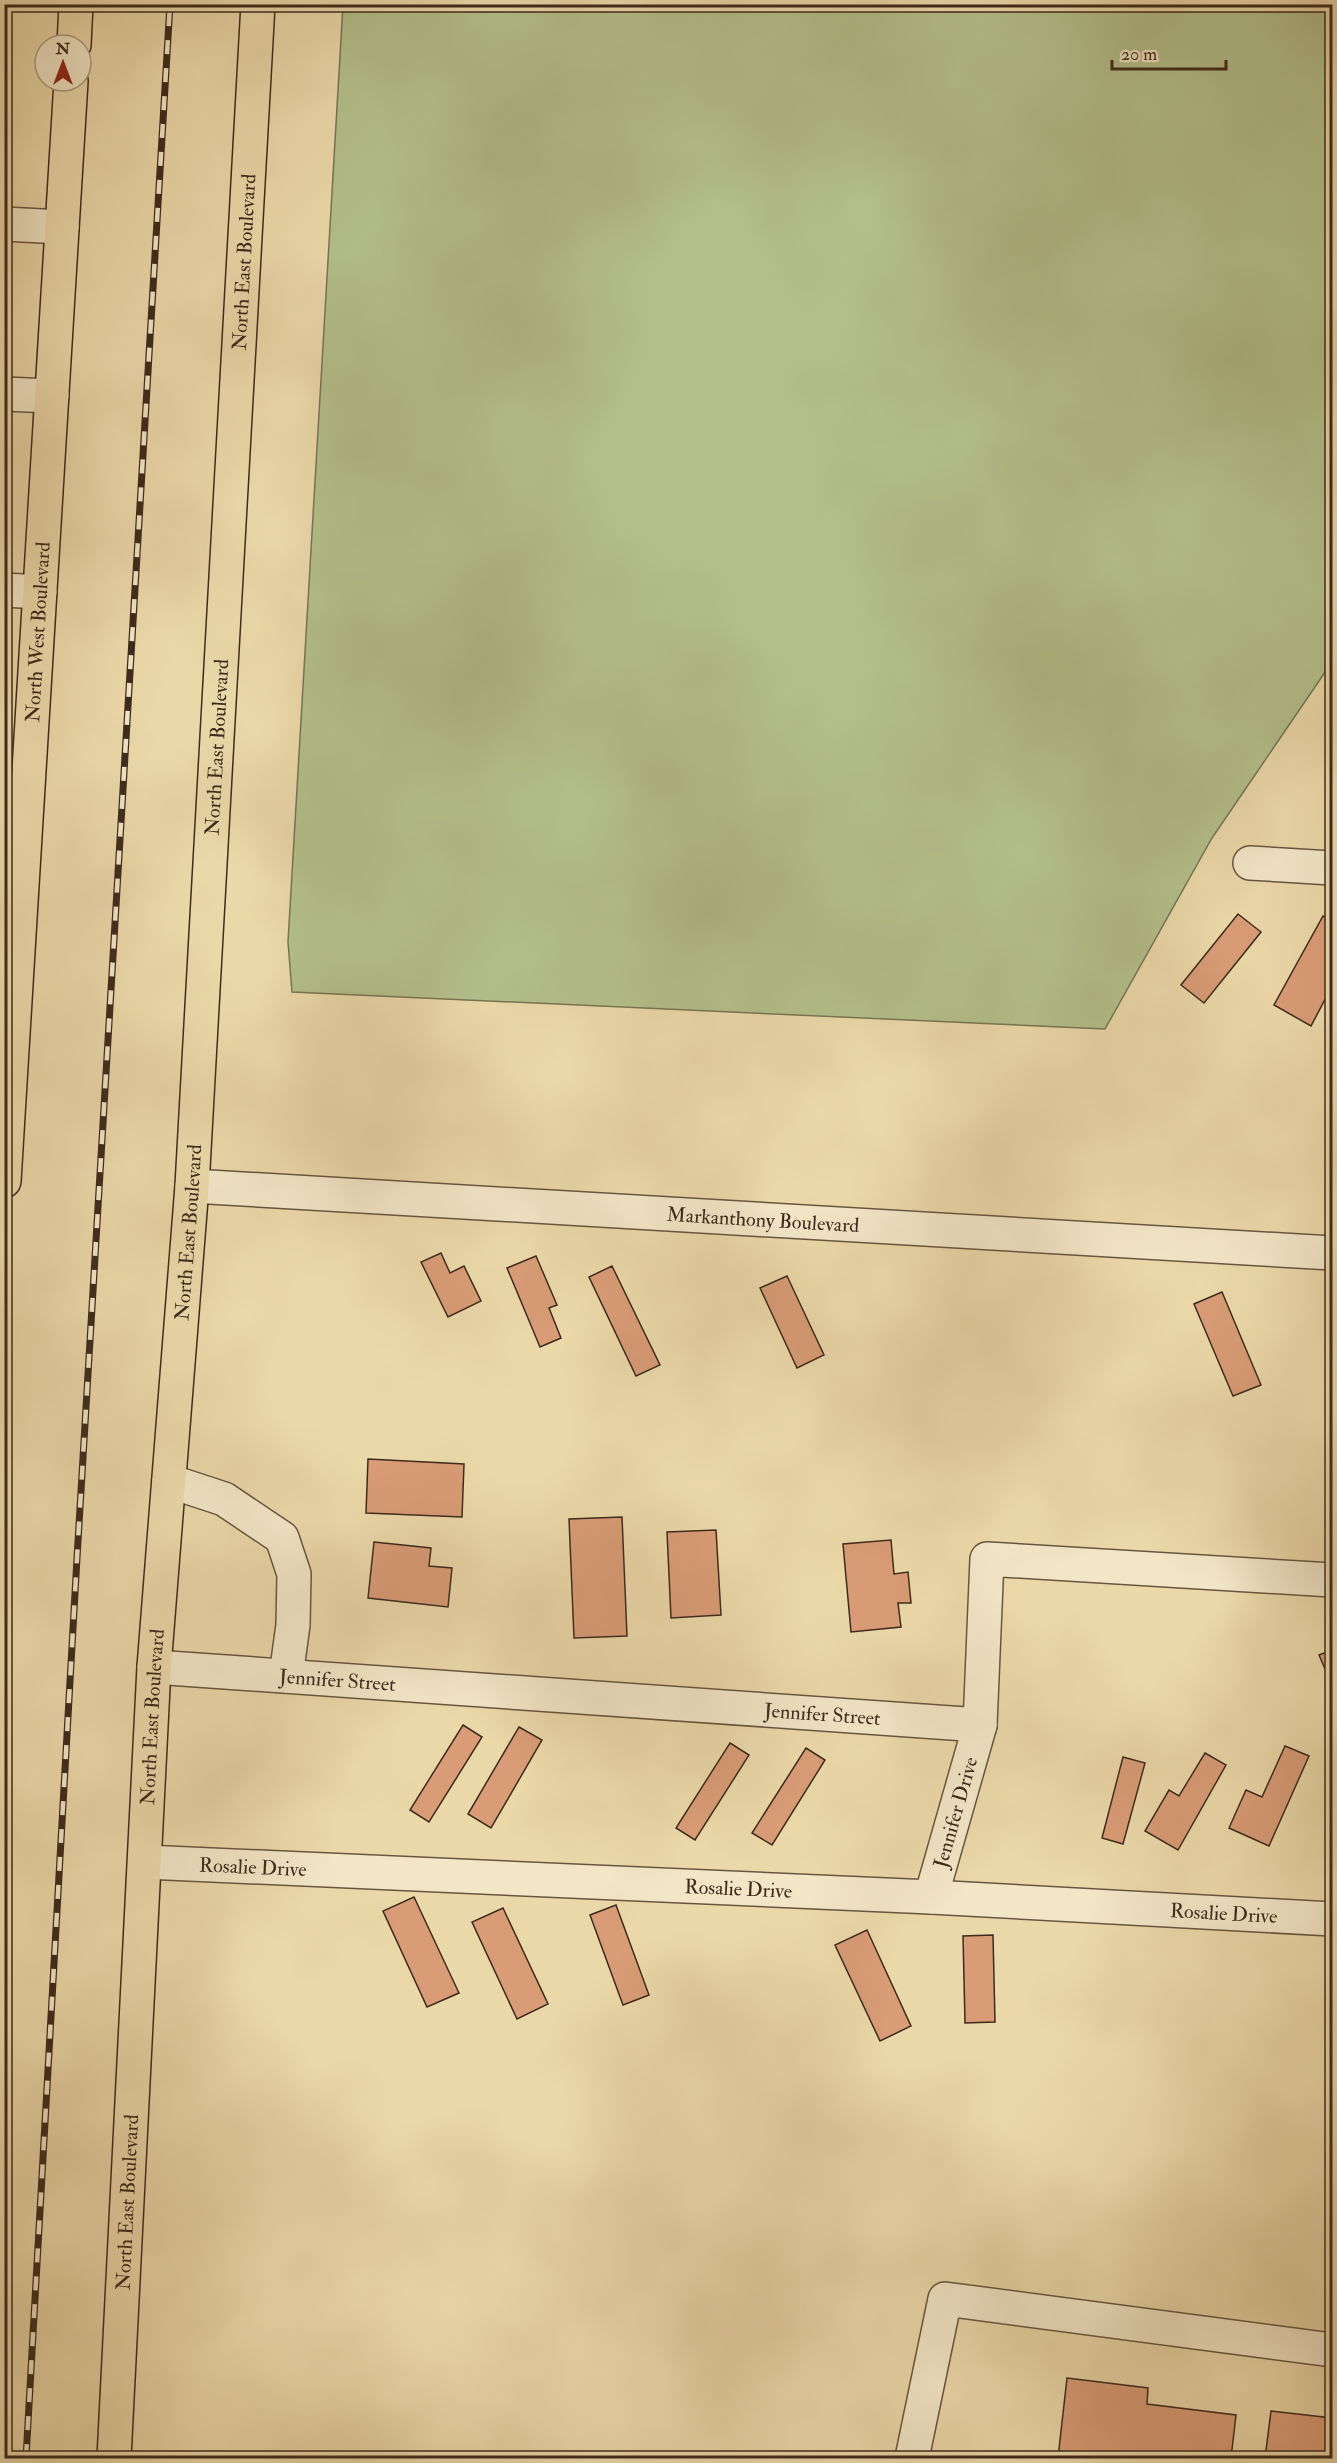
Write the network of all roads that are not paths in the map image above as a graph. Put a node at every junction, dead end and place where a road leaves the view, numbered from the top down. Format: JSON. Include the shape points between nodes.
{"nodes":[{"id":1,"x":76,"y":4,"type":"edge"},
{"id":2,"x":258,"y":4,"type":"edge"},
{"id":3,"x":75,"y":33,"type":"edge"},
{"id":4,"x":70,"y":93,"type":"edge"},
{"id":5,"x":4,"y":224,"type":"edge"},
{"id":6,"x":62,"y":227,"type":"junction"},
{"id":7,"x":4,"y":394,"type":"edge"},
{"id":8,"x":52,"y":396,"type":"junction"},
{"id":9,"x":4,"y":590,"type":"edge"},
{"id":10,"x":40,"y":592,"type":"junction"},
{"id":11,"x":15,"y":831,"type":"edge"},
{"id":12,"x":1250,"y":863,"type":"dead end"},
{"id":13,"x":1332,"y":868,"type":"edge"},
{"id":14,"x":4,"y":1181,"type":"edge"},
{"id":15,"x":192,"y":1186,"type":"junction"},
{"id":16,"x":1332,"y":1253,"type":"edge"},
{"id":17,"x":169,"y":1481,"type":"junction"},
{"id":18,"x":1332,"y":1580,"type":"edge"},
{"id":19,"x":154,"y":1667,"type":"junction"},
{"id":20,"x":286,"y":1676,"type":"junction"},
{"id":21,"x":980,"y":1725,"type":"junction"},
{"id":22,"x":144,"y":1862,"type":"junction"},
{"id":23,"x":931,"y":1897,"type":"junction"},
{"id":24,"x":1332,"y":1919,"type":"edge"},
{"id":25,"x":1332,"y":2350,"type":"edge"},
{"id":26,"x":114,"y":2458,"type":"edge"},
{"id":27,"x":912,"y":2458,"type":"edge"}],
"edges":[{"from":1,"to":3,"type":"main road"},
{"from":2,"to":15,"type":"main road","name":"North East Boulevard"},
{"from":4,"to":6,"type":"main road","name":"North West Boulevard"},
{"from":5,"to":6,"type":"lane"},
{"from":6,"to":8,"type":"main road","name":"North West Boulevard"},
{"from":7,"to":8,"type":"lane"},
{"from":8,"to":10,"type":"main road","name":"North West Boulevard"},
{"from":9,"to":10,"type":"lane"},
{"from":10,"to":11,"type":"main road","name":"North West Boulevard"},
{"from":11,"to":14,"type":"main road","name":"North West Boulevard"},
{"from":12,"to":13,"type":"lane"},
{"from":15,"to":16,"type":"lane","name":"Markanthony Boulevard"},
{"from":15,"to":17,"type":"main road","name":"North East Boulevard"},
{"from":17,"to":19,"type":"main road","name":"North East Boulevard"},
{"from":17,"to":20,"type":"lane","via":[[224,1499],[282,1538],[294,1574]]},
{"from":18,"to":21,"type":"lane","via":[[987,1559]]},
{"from":19,"to":20,"type":"lane","name":"Jennifer Street"},
{"from":19,"to":22,"type":"main road","name":"North East Boulevard"},
{"from":20,"to":21,"type":"lane","name":"Jennifer Street"},
{"from":21,"to":23,"type":"lane","name":"Jennifer Drive"},
{"from":22,"to":23,"type":"lane","name":"Rosalie Drive"},
{"from":22,"to":26,"type":"main road","name":"North East Boulevard"},
{"from":23,"to":24,"type":"lane","name":"Rosalie Drive"},
{"from":25,"to":27,"type":"lane","via":[[945,2299]]}]}
